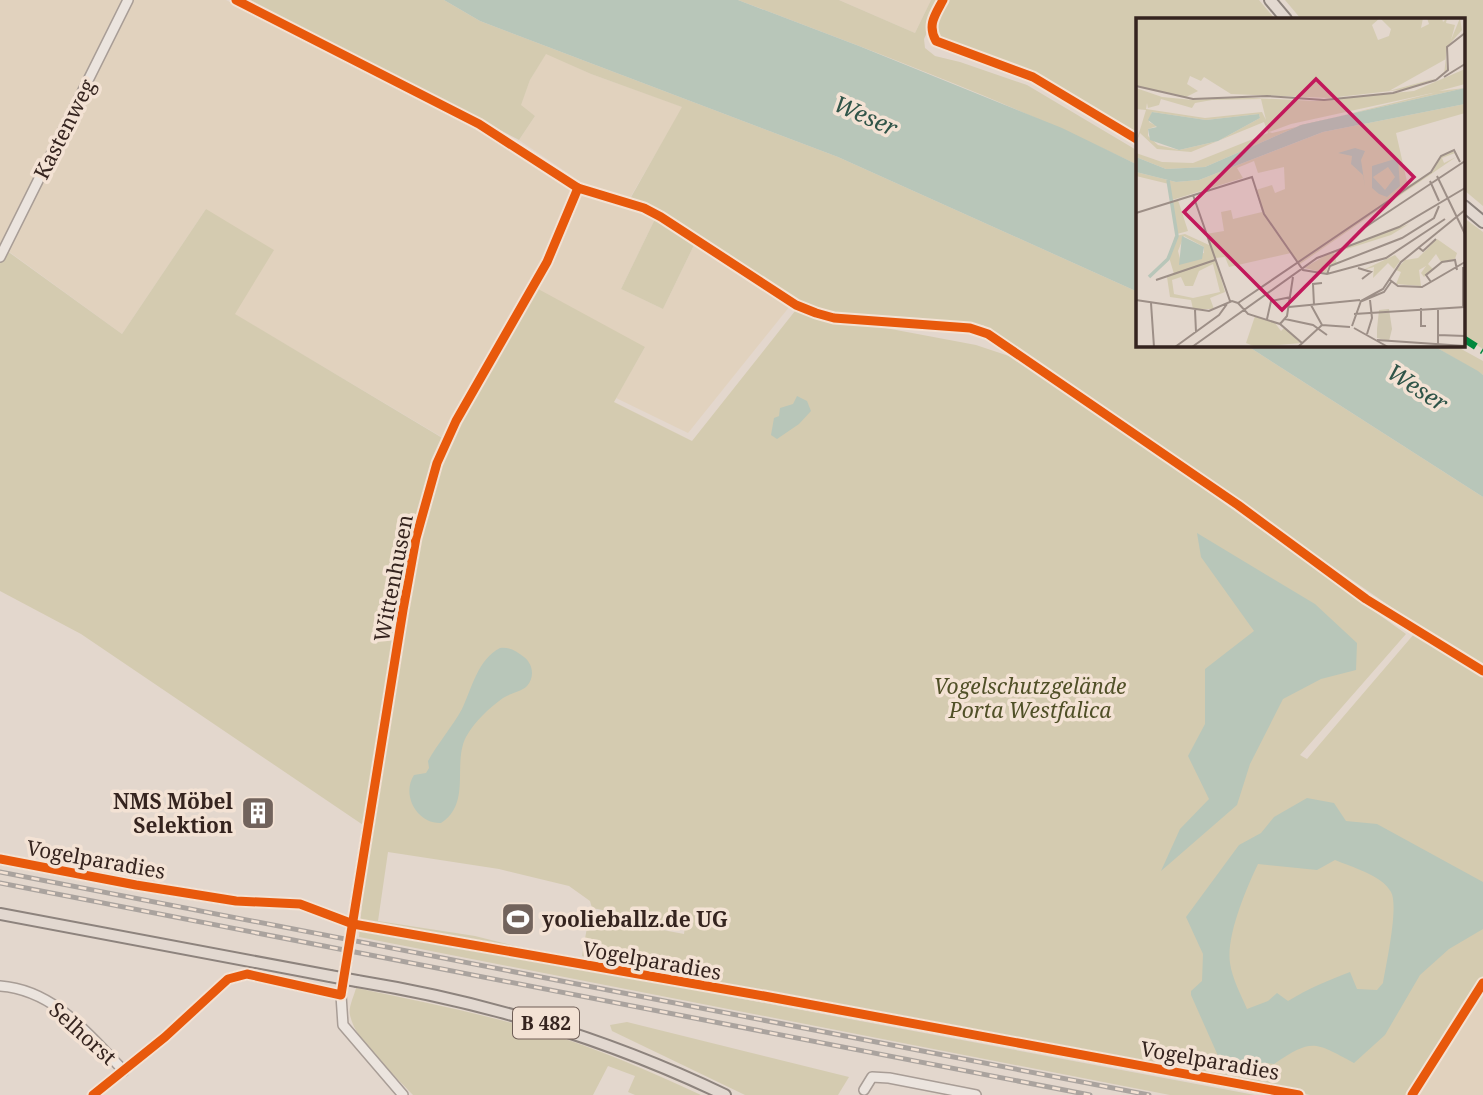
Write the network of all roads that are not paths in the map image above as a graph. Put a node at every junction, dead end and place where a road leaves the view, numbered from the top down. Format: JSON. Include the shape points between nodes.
{"nodes":[{"id":1,"x":128,"y":0,"type":"edge"},
{"id":2,"x":236,"y":0,"type":"edge"},
{"id":3,"x":1270,"y":0,"type":"edge"},
{"id":4,"x":1285,"y":18,"type":"edge"},
{"id":5,"x":1466,"y":208,"type":"edge"},
{"id":6,"x":1483,"y":222,"type":"edge"},
{"id":7,"x":0,"y":257,"type":"edge"},
{"id":8,"x":0,"y":859,"type":"edge"},
{"id":9,"x":0,"y":914,"type":"edge"},
{"id":10,"x":353,"y":924,"type":"junction"},
{"id":11,"x":0,"y":986,"type":"edge"},
{"id":12,"x":341,"y":995,"type":"junction"},
{"id":13,"x":124,"y":1071,"type":"junction"},
{"id":14,"x":864,"y":1090,"type":"dead end"},
{"id":15,"x":93,"y":1095,"type":"edge"},
{"id":16,"x":403,"y":1095,"type":"edge"},
{"id":17,"x":725,"y":1095,"type":"edge"},
{"id":18,"x":976,"y":1095,"type":"edge"},
{"id":19,"x":1299,"y":1095,"type":"edge"}],
"edges":[{"from":1,"to":7,"type":"street","name":"Kastenweg"},
{"from":2,"to":10,"type":"street","name":"Wittenhusen","via":[[479,124],[578,188],[547,262],[437,463],[416,538]]},
{"from":3,"to":4,"type":"main road"},
{"from":5,"to":6,"type":"main road"},
{"from":8,"to":10,"type":"street","name":"Vogelparadies","via":[[211,897],[300,904]]},
{"from":9,"to":17,"type":"main road","number":"B 482","bridge":true,"via":[[423,991],[601,1041]]},
{"from":10,"to":12,"type":"street","name":"Wittenhusen"},
{"from":10,"to":19,"type":"street","name":"Vogelparadies"},
{"from":11,"to":13,"type":"street","name":"Selhorst","via":[[59,1007]]},
{"from":12,"to":13,"type":"street","via":[[247,974],[228,979]]},
{"from":12,"to":16,"type":"street","name":"Wittenhusen","via":[[343,1025]]},
{"from":13,"to":15,"type":"street"},
{"from":14,"to":18,"type":"street","via":[[872,1077]]}]}
